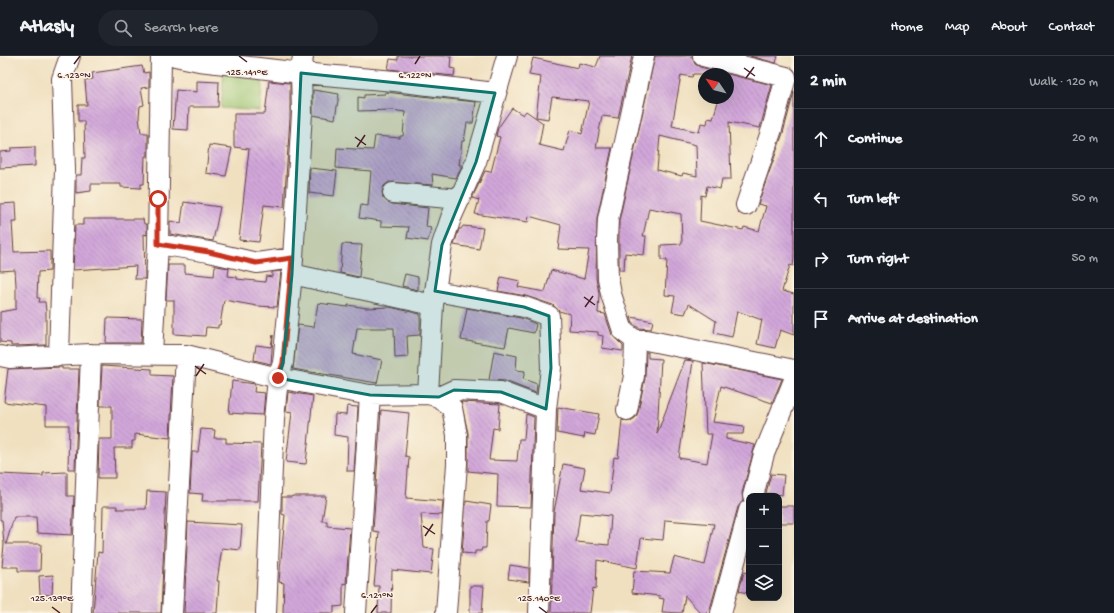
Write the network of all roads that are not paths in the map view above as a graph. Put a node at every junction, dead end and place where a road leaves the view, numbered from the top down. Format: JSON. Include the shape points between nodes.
{"nodes":[{"id":1,"x":70,"y":56,"type":"edge"},
{"id":2,"x":161,"y":56,"type":"edge"},
{"id":3,"x":175,"y":56,"type":"edge"},
{"id":4,"x":507,"y":56,"type":"edge"},
{"id":5,"x":644,"y":56,"type":"edge"},
{"id":6,"x":703,"y":56,"type":"edge"},
{"id":7,"x":725,"y":59,"type":"edge"},
{"id":8,"x":302,"y":64,"type":"edge"},
{"id":9,"x":495,"y":93,"type":"junction"},
{"id":10,"x":393,"y":194,"type":"dead end"},
{"id":11,"x":460,"y":199,"type":"junction"},
{"id":12,"x":746,"y":205,"type":"dead end"},
{"id":13,"x":158,"y":244,"type":"junction"},
{"id":14,"x":292,"y":266,"type":"junction"},
{"id":15,"x":434,"y":298,"type":"junction"},
{"id":16,"x":635,"y":340,"type":"junction"},
{"id":17,"x":91,"y":354,"type":"junction"},
{"id":18,"x":152,"y":354,"type":"junction"},
{"id":19,"x":59,"y":355,"type":"junction"},
{"id":20,"x":186,"y":355,"type":"junction"},
{"id":21,"x":0,"y":356,"type":"edge"},
{"id":22,"x":794,"y":370,"type":"edge"},
{"id":23,"x":278,"y":378,"type":"junction"},
{"id":24,"x":794,"y":380,"type":"edge"},
{"id":25,"x":370,"y":395,"type":"junction"},
{"id":26,"x":434,"y":396,"type":"junction"},
{"id":27,"x":546,"y":409,"type":"junction"},
{"id":28,"x":627,"y":410,"type":"dead end"},
{"id":29,"x":754,"y":493,"type":"edge"},
{"id":30,"x":746,"y":521,"type":"edge"},
{"id":31,"x":81,"y":613,"type":"edge"},
{"id":32,"x":172,"y":613,"type":"edge"},
{"id":33,"x":266,"y":613,"type":"edge"},
{"id":34,"x":356,"y":613,"type":"edge"},
{"id":35,"x":446,"y":613,"type":"edge"},
{"id":36,"x":539,"y":613,"type":"edge"},
{"id":37,"x":721,"y":613,"type":"edge"}],
"edges":[{"from":1,"to":19,"type":"street","via":[[62,79],[65,169]]},
{"from":2,"to":13,"type":"street"},
{"from":3,"to":8,"type":"street","via":[[199,61]]},
{"from":4,"to":9,"type":"street"},
{"from":5,"to":16,"type":"street","via":[[608,219],[607,240],[611,294],[623,331]]},
{"from":6,"to":7,"type":"street"},
{"from":7,"to":12,"type":"street","via":[[786,77],[776,117]]},
{"from":8,"to":9,"type":"street","via":[[395,81]]},
{"from":8,"to":14,"type":"street","via":[[302,113]]},
{"from":9,"to":11,"type":"street","via":[[476,162]]},
{"from":10,"to":11,"type":"street"},
{"from":11,"to":15,"type":"street","via":[[442,245]]},
{"from":13,"to":14,"type":"street","via":[[256,263]]},
{"from":13,"to":18,"type":"street"},
{"from":14,"to":15,"type":"street"},
{"from":14,"to":23,"type":"street","via":[[283,363]]},
{"from":15,"to":26,"type":"street"},
{"from":15,"to":27,"type":"street","via":[[524,307],[549,316],[551,368]]},
{"from":16,"to":22,"type":"street","via":[[646,340]]},
{"from":16,"to":28,"type":"street","via":[[634,376]]},
{"from":17,"to":18,"type":"street"},
{"from":17,"to":19,"type":"street"},
{"from":17,"to":31,"type":"street"},
{"from":18,"to":20,"type":"street"},
{"from":19,"to":21,"type":"street","via":[[10,358]]},
{"from":20,"to":23,"type":"street"},
{"from":20,"to":32,"type":"street"},
{"from":23,"to":25,"type":"street"},
{"from":23,"to":33,"type":"street","via":[[271,474]]},
{"from":24,"to":29,"type":"street","via":[[764,454]]},
{"from":25,"to":26,"type":"street"},
{"from":25,"to":34,"type":"street"},
{"from":26,"to":27,"type":"street","via":[[454,390],[501,392]]},
{"from":26,"to":35,"type":"street","via":[[452,408],[457,435]]},
{"from":27,"to":36,"type":"street"},
{"from":30,"to":37,"type":"street"}]}
